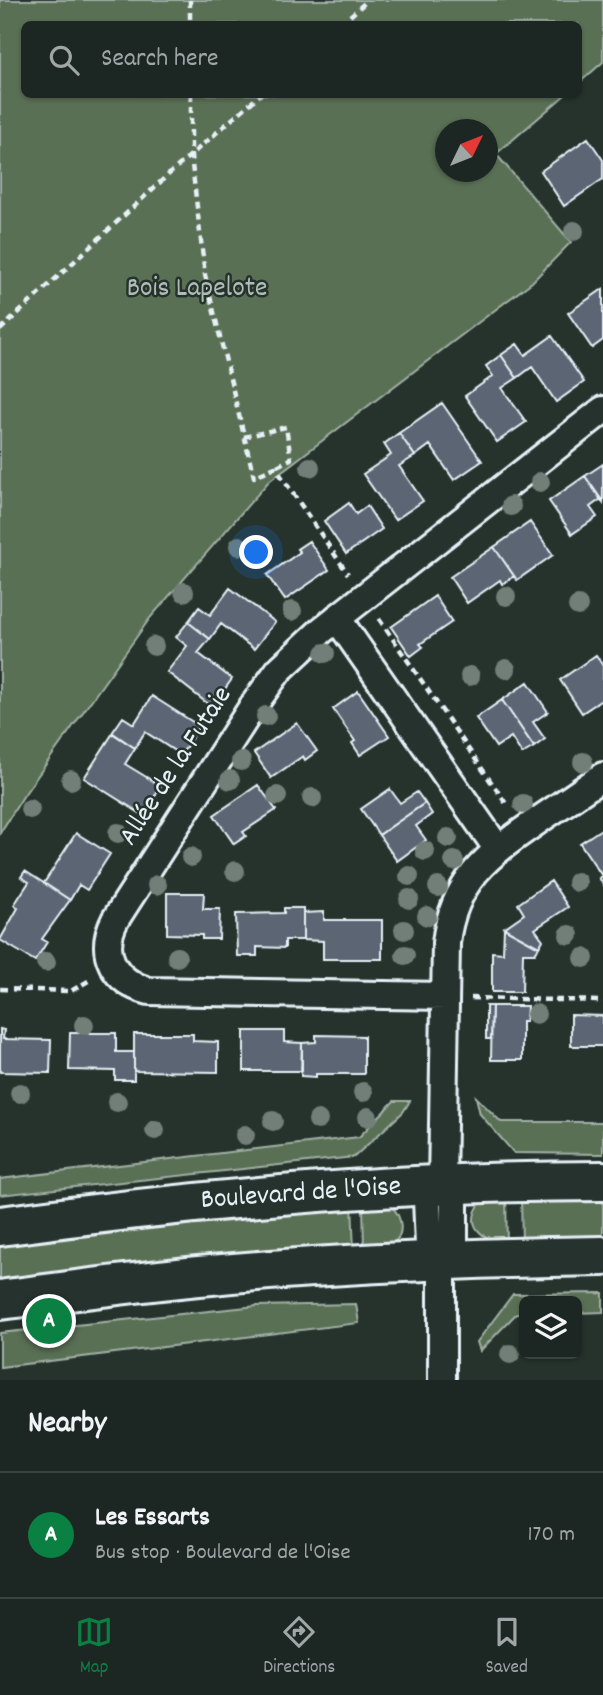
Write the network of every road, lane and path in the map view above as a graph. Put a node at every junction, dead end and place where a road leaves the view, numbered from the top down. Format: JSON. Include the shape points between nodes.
{"nodes":[{"id":1,"x":190,"y":0,"type":"edge"},
{"id":2,"x":368,"y":0,"type":"edge"},
{"id":3,"x":190,"y":21,"type":"edge"},
{"id":4,"x":344,"y":21,"type":"edge"},
{"id":5,"x":191,"y":98,"type":"edge"},
{"id":6,"x":256,"y":98,"type":"edge"},
{"id":7,"x":191,"y":156,"type":"junction"},
{"id":8,"x":0,"y":330,"type":"edge"},
{"id":9,"x":603,"y":410,"type":"edge"},
{"id":10,"x":243,"y":437,"type":"junction"},
{"id":11,"x":275,"y":467,"type":"junction"},
{"id":12,"x":364,"y":597,"type":"junction"},
{"id":13,"x":337,"y":618,"type":"junction"},
{"id":14,"x":603,"y":776,"type":"edge"},
{"id":15,"x":507,"y":805,"type":"dead end"},
{"id":16,"x":497,"y":848,"type":"junction"},
{"id":17,"x":96,"y":976,"type":"dead end"},
{"id":18,"x":0,"y":989,"type":"edge"},
{"id":19,"x":458,"y":997,"type":"junction"},
{"id":20,"x":603,"y":1001,"type":"edge"},
{"id":21,"x":603,"y":1181,"type":"edge"},
{"id":22,"x":442,"y":1185,"type":"junction"},
{"id":23,"x":0,"y":1226,"type":"edge"},
{"id":24,"x":603,"y":1256,"type":"edge"},
{"id":25,"x":442,"y":1260,"type":"junction"},
{"id":26,"x":0,"y":1300,"type":"edge"},
{"id":27,"x":442,"y":1380,"type":"edge"}],
"edges":[{"from":1,"to":3,"type":"path"},
{"from":2,"to":4,"type":"path"},
{"from":5,"to":7,"type":"path"},
{"from":6,"to":7,"type":"path"},
{"from":7,"to":8,"type":"path"},
{"from":7,"to":10,"type":"path","via":[[205,275]]},
{"from":9,"to":12,"type":"street","name":"Allée de la Futaie"},
{"from":10,"to":11,"type":"path","via":[[254,477]]},
{"from":10,"to":11,"type":"path","via":[[286,427],[291,459]]},
{"from":11,"to":12,"type":"path"},
{"from":12,"to":13,"type":"street","name":"Allée de la Futaie"},
{"from":12,"to":15,"type":"path"},
{"from":13,"to":16,"type":"street"},
{"from":13,"to":19,"type":"street","name":"Allée de la Futaie","via":[[287,662],[262,692],[115,920],[107,953],[122,977],[149,990]]},
{"from":14,"to":16,"type":"street"},
{"from":16,"to":19,"type":"street","via":[[465,885],[448,924]]},
{"from":17,"to":18,"type":"path","via":[[71,991]]},
{"from":19,"to":20,"type":"path"},
{"from":19,"to":22,"type":"street"},
{"from":21,"to":22,"type":"main road","name":"Boulevard de l'Oise"},
{"from":22,"to":23,"type":"main road","name":"Boulevard de l'Oise","via":[[220,1201]]},
{"from":22,"to":25,"type":"street","via":[[454,1201],[454,1244]]},
{"from":24,"to":25,"type":"main road"},
{"from":25,"to":26,"type":"main road","via":[[210,1275]]},
{"from":25,"to":27,"type":"street"}]}
